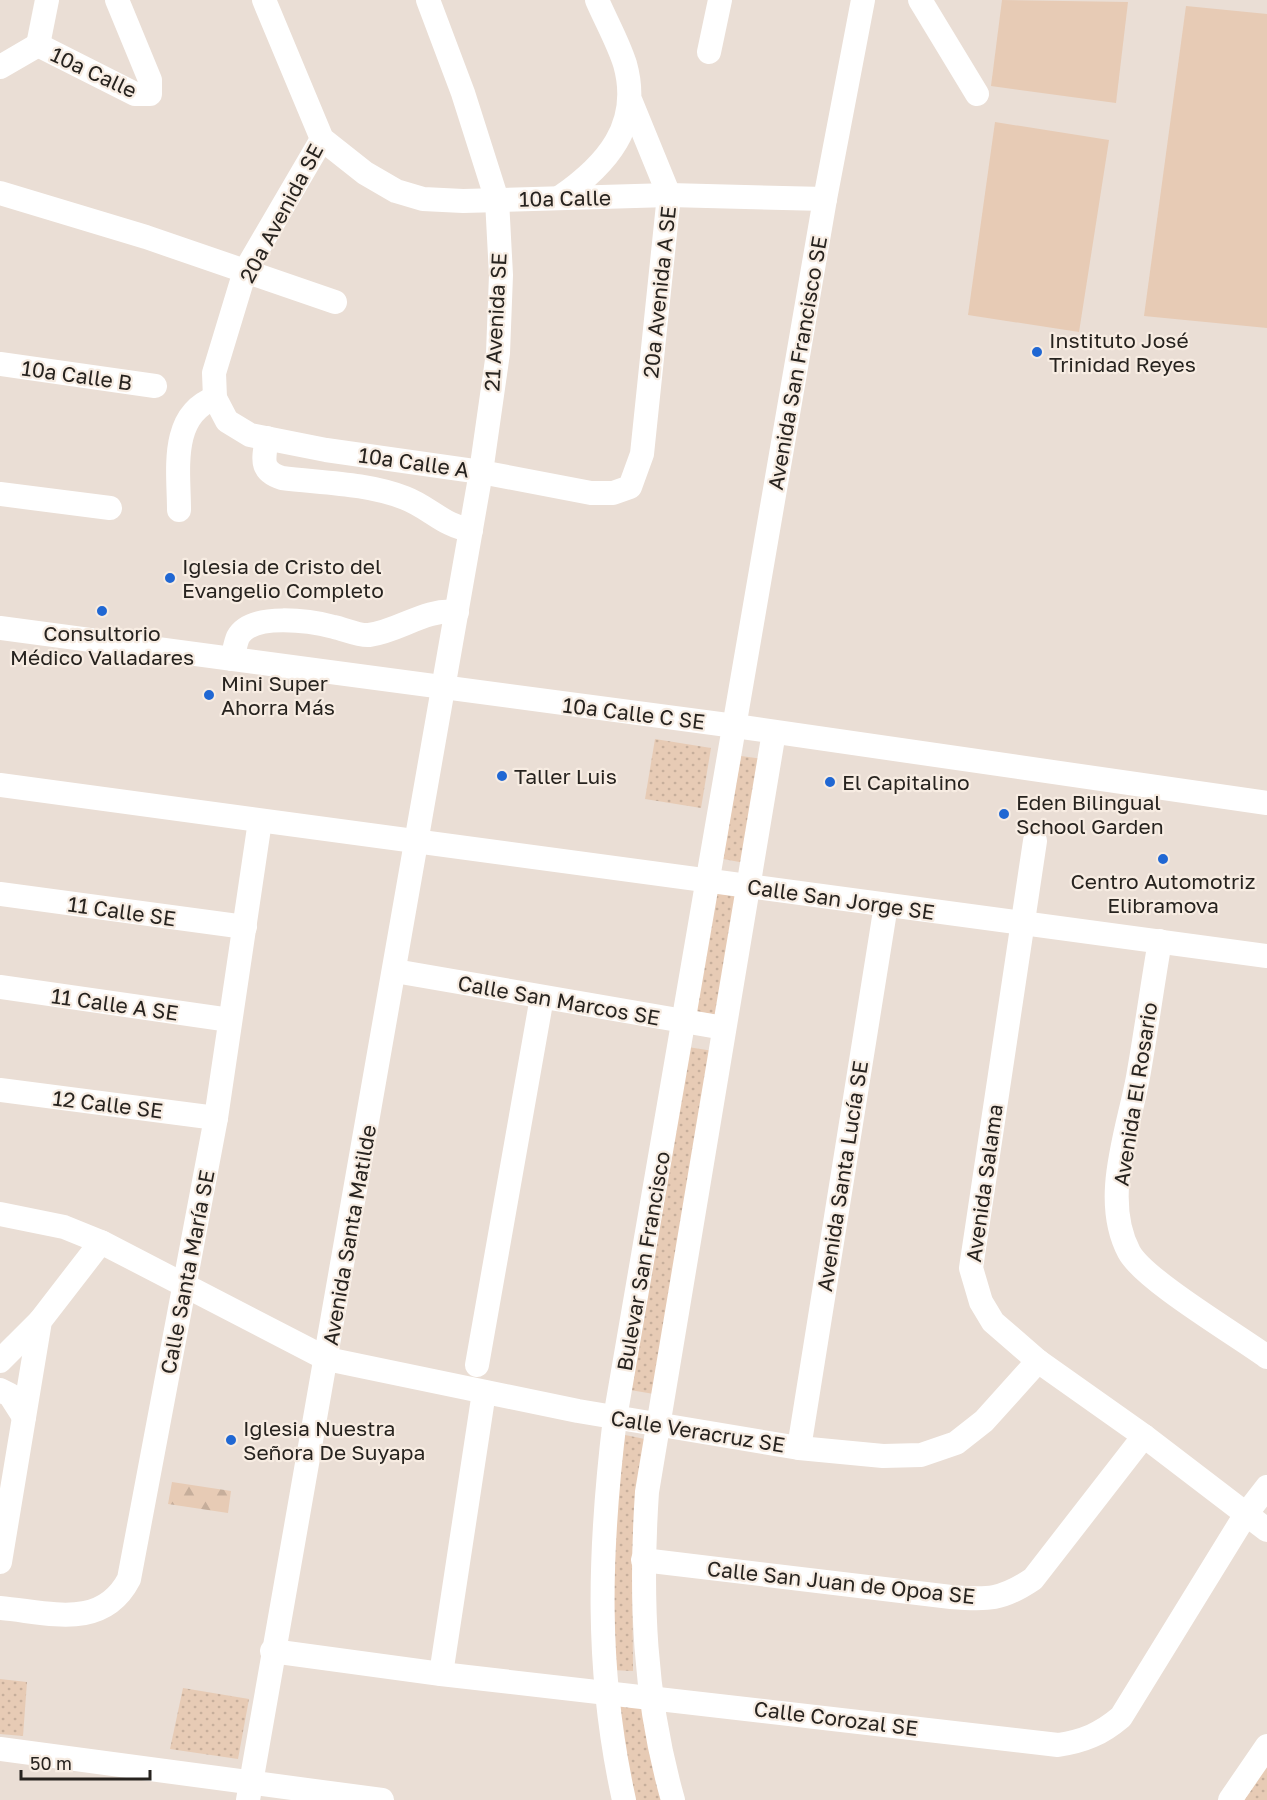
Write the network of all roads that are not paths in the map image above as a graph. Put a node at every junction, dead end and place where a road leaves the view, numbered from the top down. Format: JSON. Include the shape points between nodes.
{"nodes":[{"id":1,"x":47,"y":0,"type":"edge"},
{"id":2,"x":117,"y":0,"type":"edge"},
{"id":3,"x":264,"y":0,"type":"edge"},
{"id":4,"x":428,"y":0,"type":"edge"},
{"id":5,"x":597,"y":0,"type":"edge"},
{"id":6,"x":720,"y":0,"type":"edge"},
{"id":7,"x":863,"y":0,"type":"edge"},
{"id":8,"x":920,"y":0,"type":"edge"},
{"id":9,"x":38,"y":45,"type":"junction"},
{"id":10,"x":709,"y":51,"type":"dead end"},
{"id":11,"x":0,"y":67,"type":"edge"},
{"id":12,"x":977,"y":94,"type":"dead end"},
{"id":13,"x":631,"y":102,"type":"junction"},
{"id":14,"x":322,"y":139,"type":"junction"},
{"id":15,"x":0,"y":193,"type":"edge"},
{"id":16,"x":669,"y":195,"type":"junction"},
{"id":17,"x":559,"y":198,"type":"junction"},
{"id":18,"x":825,"y":199,"type":"junction"},
{"id":19,"x":497,"y":200,"type":"junction"},
{"id":20,"x":246,"y":271,"type":"junction"},
{"id":21,"x":335,"y":302,"type":"dead end"},
{"id":22,"x":0,"y":364,"type":"edge"},
{"id":23,"x":155,"y":386,"type":"dead end"},
{"id":24,"x":215,"y":398,"type":"junction"},
{"id":25,"x":267,"y":438,"type":"junction"},
{"id":26,"x":482,"y":472,"type":"junction"},
{"id":27,"x":630,"y":487,"type":"joint"},
{"id":28,"x":0,"y":494,"type":"edge"},
{"id":29,"x":110,"y":508,"type":"dead end"},
{"id":30,"x":179,"y":510,"type":"dead end"},
{"id":31,"x":471,"y":530,"type":"junction"},
{"id":32,"x":457,"y":612,"type":"junction"},
{"id":33,"x":0,"y":628,"type":"edge"},
{"id":34,"x":232,"y":659,"type":"junction"},
{"id":35,"x":443,"y":688,"type":"junction"},
{"id":36,"x":735,"y":726,"type":"junction"},
{"id":37,"x":774,"y":732,"type":"junction"},
{"id":38,"x":0,"y":785,"type":"edge"},
{"id":39,"x":1267,"y":803,"type":"edge"},
{"id":40,"x":260,"y":821,"type":"junction"},
{"id":41,"x":1035,"y":841,"type":"dead end"},
{"id":42,"x":414,"y":843,"type":"junction"},
{"id":43,"x":709,"y":881,"type":"junction"},
{"id":44,"x":748,"y":887,"type":"junction"},
{"id":45,"x":0,"y":894,"type":"edge"},
{"id":46,"x":886,"y":905,"type":"junction"},
{"id":47,"x":1022,"y":923,"type":"junction"},
{"id":48,"x":245,"y":927,"type":"junction"},
{"id":49,"x":1160,"y":941,"type":"junction"},
{"id":50,"x":1267,"y":956,"type":"edge"},
{"id":51,"x":395,"y":971,"type":"junction"},
{"id":52,"x":0,"y":987,"type":"edge"},
{"id":53,"x":542,"y":997,"type":"junction"},
{"id":54,"x":230,"y":1020,"type":"junction"},
{"id":55,"x":685,"y":1021,"type":"junction"},
{"id":56,"x":724,"y":1028,"type":"junction"},
{"id":57,"x":0,"y":1090,"type":"edge"},
{"id":58,"x":216,"y":1118,"type":"junction"},
{"id":59,"x":0,"y":1214,"type":"edge"},
{"id":60,"x":101,"y":1242,"type":"junction"},
{"id":61,"x":185,"y":1285,"type":"junction"},
{"id":62,"x":40,"y":1321,"type":"junction"},
{"id":63,"x":1267,"y":1357,"type":"edge"},
{"id":64,"x":327,"y":1359,"type":"junction"},
{"id":65,"x":0,"y":1361,"type":"edge"},
{"id":66,"x":1038,"y":1361,"type":"junction"},
{"id":67,"x":477,"y":1365,"type":"dead end"},
{"id":68,"x":0,"y":1390,"type":"edge"},
{"id":69,"x":484,"y":1392,"type":"junction"},
{"id":70,"x":24,"y":1417,"type":"junction"},
{"id":71,"x":615,"y":1418,"type":"junction"},
{"id":72,"x":658,"y":1425,"type":"junction"},
{"id":73,"x":1144,"y":1436,"type":"junction"},
{"id":74,"x":799,"y":1448,"type":"junction"},
{"id":75,"x":1267,"y":1487,"type":"edge"},
{"id":76,"x":1246,"y":1514,"type":"junction"},
{"id":77,"x":1267,"y":1530,"type":"edge"},
{"id":78,"x":642,"y":1560,"type":"junction"},
{"id":79,"x":0,"y":1562,"type":"edge"},
{"id":80,"x":0,"y":1608,"type":"edge"},
{"id":81,"x":272,"y":1651,"type":"junction"},
{"id":82,"x":441,"y":1674,"type":"junction"},
{"id":83,"x":606,"y":1693,"type":"junction"},
{"id":84,"x":650,"y":1696,"type":"junction"},
{"id":85,"x":1267,"y":1746,"type":"edge"},
{"id":86,"x":0,"y":1749,"type":"edge"},
{"id":87,"x":249,"y":1791,"type":"edge"},
{"id":88,"x":382,"y":1800,"type":"edge"},
{"id":89,"x":624,"y":1800,"type":"edge"},
{"id":90,"x":673,"y":1800,"type":"edge"},
{"id":91,"x":1230,"y":1800,"type":"edge"}],
"edges":[{"from":1,"to":9,"type":"street"},
{"from":2,"to":9,"type":"street","name":"10a Calle","via":[[150,80],[150,94],[135,94]]},
{"from":3,"to":14,"type":"street","name":"20a Avenida SE"},
{"from":4,"to":19,"type":"street","name":"21 Avenida SE"},
{"from":5,"to":13,"type":"street","via":[[625,64]]},
{"from":6,"to":10,"type":"street"},
{"from":7,"to":18,"type":"street","name":"Avenida San Francisco SE"},
{"from":8,"to":12,"type":"street"},
{"from":9,"to":11,"type":"street"},
{"from":13,"to":16,"type":"street","name":"20a Avenida A SE"},
{"from":13,"to":17,"type":"street","via":[[619,138],[604,160],[585,180]]},
{"from":14,"to":19,"type":"street","name":"10a Calle","via":[[365,174],[396,191],[423,199]]},
{"from":14,"to":20,"type":"street","name":"20a Avenida SE"},
{"from":15,"to":20,"type":"street"},
{"from":16,"to":17,"type":"street","name":"10a Calle"},
{"from":16,"to":18,"type":"street","name":"10a Calle"},
{"from":16,"to":27,"type":"street","name":"20a Avenida A SE","via":[[642,454]]},
{"from":17,"to":19,"type":"street","name":"10a Calle"},
{"from":18,"to":36,"type":"street","name":"Avenida San Francisco SE"},
{"from":19,"to":26,"type":"street","name":"21 Avenida SE","via":[[501,275],[498,353]]},
{"from":20,"to":21,"type":"street"},
{"from":20,"to":24,"type":"street","name":"20a Avenida SE","via":[[214,373]]},
{"from":22,"to":23,"type":"street","name":"10a Calle B"},
{"from":24,"to":25,"type":"street","name":"10a Calle A","via":[[227,421],[250,435]]},
{"from":24,"to":30,"type":"street","via":[[192,414],[179,439]]},
{"from":25,"to":26,"type":"street","name":"10a Calle A"},
{"from":25,"to":31,"type":"street","via":[[264,467],[269,474],[369,488],[407,499],[455,528]]},
{"from":26,"to":27,"type":"street","name":"10a Calle A","via":[[591,493]]},
{"from":26,"to":31,"type":"street","name":"21 Avenida SE"},
{"from":28,"to":29,"type":"street"},
{"from":31,"to":32,"type":"street","name":"21 Avenida SE"},
{"from":32,"to":34,"type":"street","via":[[443,610],[367,636],[277,619],[251,626],[239,636]]},
{"from":32,"to":35,"type":"street","name":"21 Avenida SE"},
{"from":33,"to":34,"type":"street","name":"10a Calle C SE"},
{"from":34,"to":35,"type":"street","name":"10a Calle C SE"},
{"from":35,"to":36,"type":"street","name":"10a Calle C SE"},
{"from":35,"to":42,"type":"street","name":"Avenida Santa Matilde"},
{"from":36,"to":37,"type":"street","name":"10a Calle C SE"},
{"from":36,"to":43,"type":"street","name":"Bulevar San Francisco"},
{"from":37,"to":39,"type":"street","name":"10a Calle C SE"},
{"from":37,"to":44,"type":"street","name":"Bulevar San Francisco"},
{"from":38,"to":40,"type":"street"},
{"from":40,"to":42,"type":"street"},
{"from":40,"to":48,"type":"street","name":"Calle Santa María SE"},
{"from":41,"to":47,"type":"street","name":"Avenida Salama"},
{"from":42,"to":43,"type":"street","name":"Calle San Jorge SE"},
{"from":42,"to":51,"type":"street","name":"Avenida Santa Matilde"},
{"from":43,"to":44,"type":"street","name":"Calle San Jorge SE"},
{"from":43,"to":55,"type":"street","name":"Bulevar San Francisco"},
{"from":44,"to":46,"type":"street","name":"Calle San Jorge SE"},
{"from":44,"to":56,"type":"street","name":"Bulevar San Francisco"},
{"from":45,"to":48,"type":"street","name":"11 Calle SE"},
{"from":46,"to":47,"type":"street","name":"Calle San Jorge SE"},
{"from":46,"to":74,"type":"street","name":"Avenida Santa Lucía SE"},
{"from":47,"to":49,"type":"street","name":"Calle San Jorge SE"},
{"from":47,"to":66,"type":"street","name":"Avenida Salama","via":[[971,1268],[981,1302],[993,1322]]},
{"from":48,"to":54,"type":"street","name":"Calle Santa María SE"},
{"from":49,"to":50,"type":"street","name":"Calle San Jorge SE"},
{"from":49,"to":63,"type":"street","name":"Avenida El Rosario","via":[[1118,1175],[1118,1220],[1129,1252],[1148,1274]]},
{"from":51,"to":53,"type":"street","name":"Calle San Marcos SE"},
{"from":51,"to":64,"type":"street","name":"Avenida Santa Matilde"},
{"from":52,"to":54,"type":"street","name":"11 Calle A SE"},
{"from":53,"to":55,"type":"street","name":"Calle San Marcos SE"},
{"from":53,"to":67,"type":"street"},
{"from":54,"to":58,"type":"street","name":"Calle Santa María SE"},
{"from":55,"to":56,"type":"street","name":"Calle San Marcos SE"},
{"from":55,"to":71,"type":"street","name":"Bulevar San Francisco"},
{"from":56,"to":72,"type":"street","name":"Bulevar San Francisco"},
{"from":57,"to":58,"type":"street","name":"12 Calle SE"},
{"from":58,"to":61,"type":"street","name":"Calle Santa María SE"},
{"from":59,"to":60,"type":"street","name":"Calle Veracruz SE","via":[[64,1227]]},
{"from":60,"to":61,"type":"street","name":"Calle Veracruz SE"},
{"from":60,"to":62,"type":"street"},
{"from":61,"to":64,"type":"street","name":"Calle Veracruz SE"},
{"from":61,"to":80,"type":"street","name":"Calle Santa María SE","via":[[129,1579],[122,1593],[96,1612],[76,1615]]},
{"from":62,"to":65,"type":"street"},
{"from":62,"to":70,"type":"street"},
{"from":64,"to":69,"type":"street","name":"Calle Veracruz SE"},
{"from":64,"to":81,"type":"street","name":"Avenida Santa Matilde"},
{"from":66,"to":73,"type":"street","name":"Avenida Salama"},
{"from":66,"to":74,"type":"street","name":"Calle Veracruz SE","via":[[984,1421],[956,1443],[921,1455],[883,1456]]},
{"from":68,"to":70,"type":"street","via":[[10,1395]]},
{"from":69,"to":71,"type":"street","name":"Calle Veracruz SE"},
{"from":69,"to":82,"type":"street"},
{"from":70,"to":79,"type":"street"},
{"from":71,"to":72,"type":"street","name":"Calle Veracruz SE"},
{"from":71,"to":83,"type":"street","name":"Bulevar San Francisco","via":[[604,1508],[601,1593]]},
{"from":72,"to":74,"type":"street","name":"Calle Veracruz SE"},
{"from":72,"to":78,"type":"street","name":"Bulevar San Francisco","via":[[647,1492]]},
{"from":73,"to":76,"type":"street","name":"Avenida Salama"},
{"from":73,"to":78,"type":"street","name":"Calle San Juan de Opoa SE","via":[[1034,1579],[1011,1594],[981,1599],[951,1597]]},
{"from":75,"to":76,"type":"street","name":"Calle Corozal SE"},
{"from":76,"to":77,"type":"street","name":"Avenida Salama"},
{"from":76,"to":84,"type":"street","name":"Calle Corozal SE","via":[[1121,1717],[1085,1741],[1058,1745]]},
{"from":78,"to":84,"type":"street","name":"Bulevar San Francisco"},
{"from":81,"to":82,"type":"street","name":"Calle Corozal SE"},
{"from":81,"to":87,"type":"street","name":"Avenida Santa Matilde"},
{"from":82,"to":83,"type":"street","name":"Calle Corozal SE"},
{"from":83,"to":84,"type":"street","name":"Calle Corozal SE"},
{"from":83,"to":89,"type":"street","name":"Bulevar San Francisco"},
{"from":84,"to":90,"type":"street","name":"Bulevar San Francisco"},
{"from":85,"to":91,"type":"street"},
{"from":86,"to":87,"type":"street"},
{"from":87,"to":88,"type":"street"}]}
